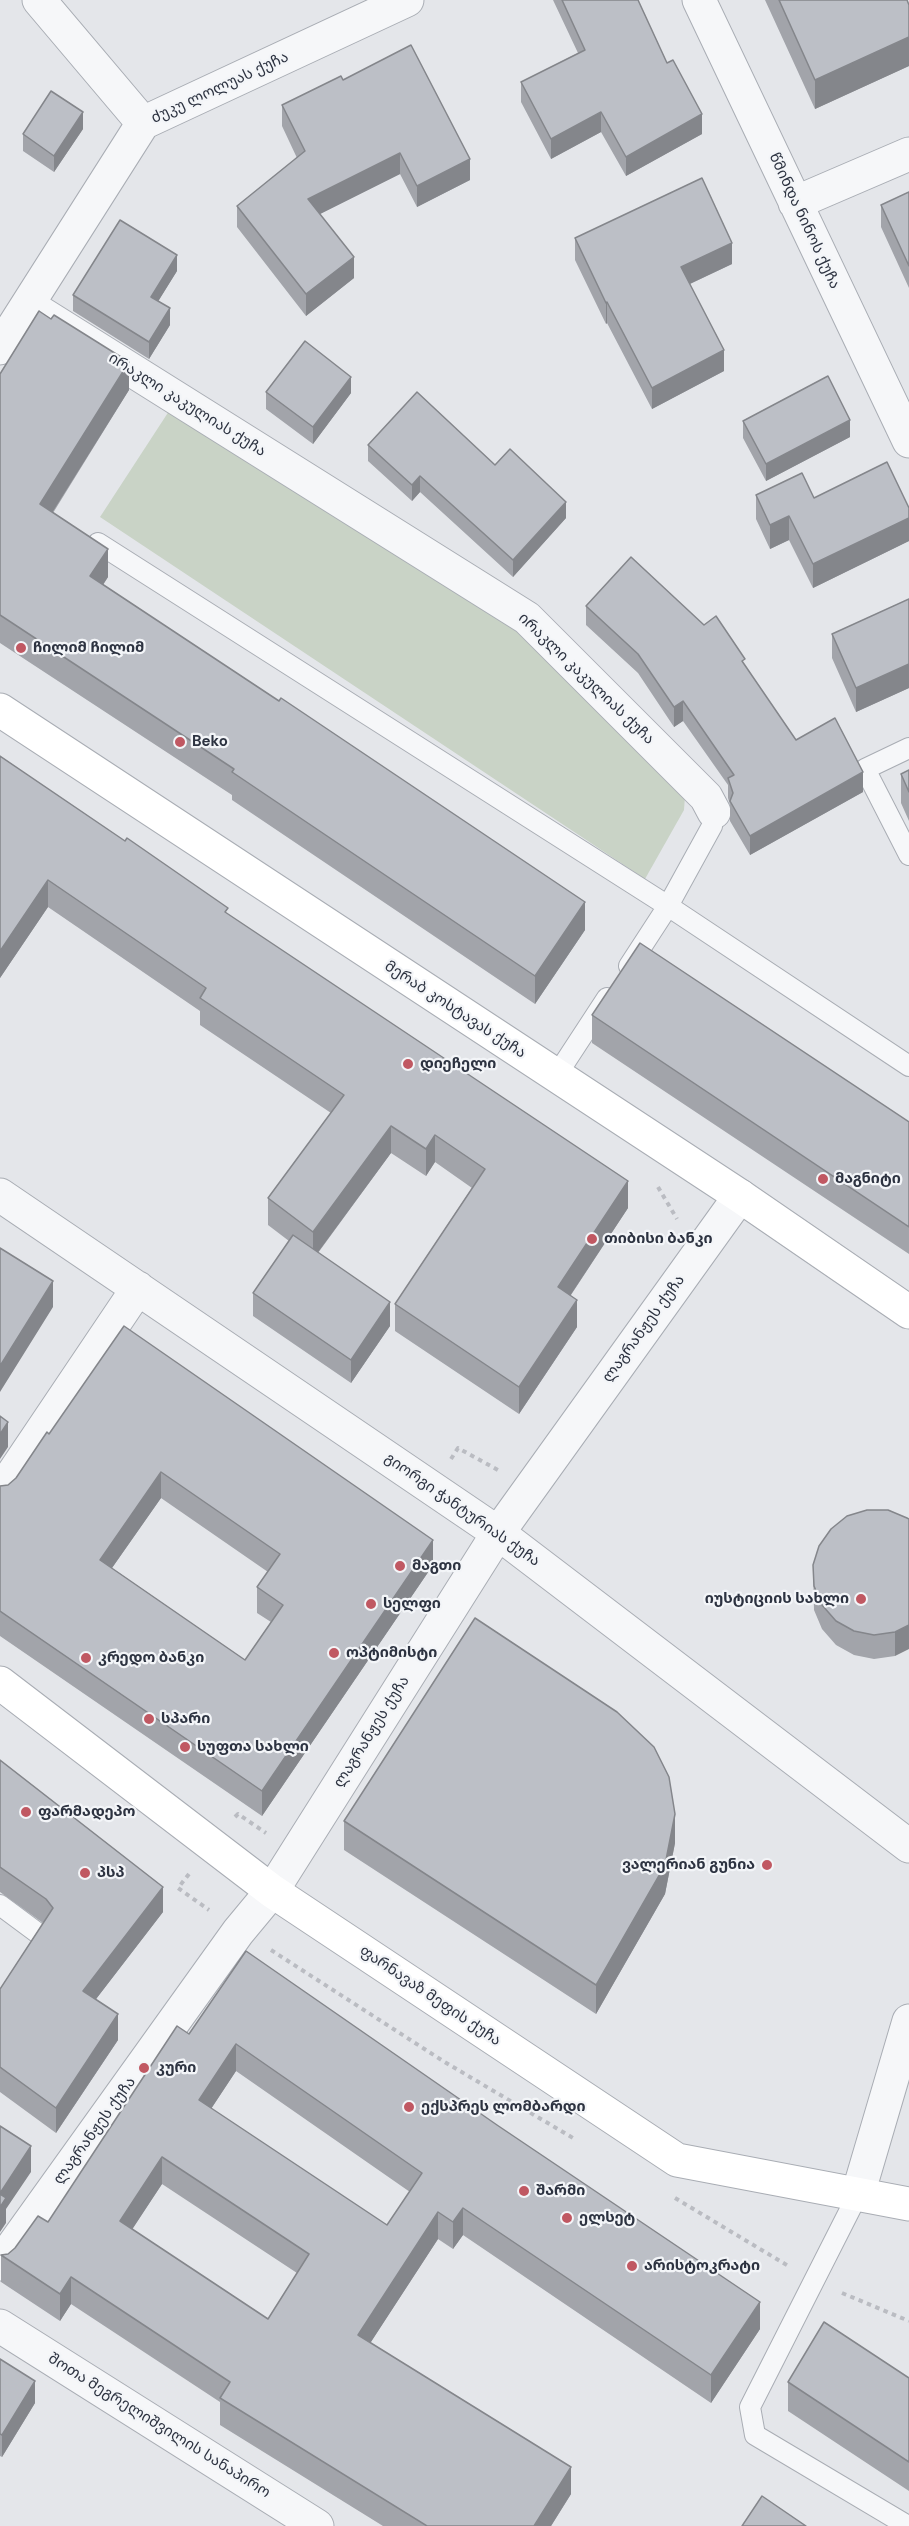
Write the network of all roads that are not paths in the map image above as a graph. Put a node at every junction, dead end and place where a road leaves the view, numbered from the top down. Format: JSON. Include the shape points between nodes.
{"nodes":[{"id":1,"x":39,"y":0,"type":"edge"},
{"id":2,"x":407,"y":0,"type":"edge"},
{"id":3,"x":699,"y":0,"type":"edge"},
{"id":4,"x":144,"y":123,"type":"junction"},
{"id":5,"x":909,"y":154,"type":"edge"},
{"id":6,"x":795,"y":203,"type":"junction"},
{"id":7,"x":28,"y":305,"type":"junction"},
{"id":8,"x":0,"y":348,"type":"edge"},
{"id":9,"x":909,"y":441,"type":"edge"},
{"id":10,"x":98,"y":543,"type":"edge"},
{"id":11,"x":0,"y":710,"type":"edge"},
{"id":12,"x":909,"y":748,"type":"edge"},
{"id":13,"x":714,"y":812,"type":"joint"},
{"id":14,"x":909,"y":855,"type":"edge"},
{"id":15,"x":668,"y":906,"type":"junction"},
{"id":16,"x":909,"y":1066,"type":"edge"},
{"id":17,"x":556,"y":1076,"type":"junction"},
{"id":18,"x":0,"y":1195,"type":"edge"},
{"id":19,"x":740,"y":1196,"type":"junction"},
{"id":20,"x":138,"y":1288,"type":"junction"},
{"id":21,"x":909,"y":1312,"type":"edge"},
{"id":22,"x":0,"y":1493,"type":"edge"},
{"id":23,"x":498,"y":1533,"type":"junction"},
{"id":24,"x":0,"y":1683,"type":"edge"},
{"id":25,"x":909,"y":1846,"type":"edge"},
{"id":26,"x":272,"y":1891,"type":"junction"},
{"id":27,"x":0,"y":1905,"type":"edge"},
{"id":28,"x":39,"y":1934,"type":"edge"},
{"id":29,"x":909,"y":2021,"type":"edge"},
{"id":30,"x":858,"y":2194,"type":"junction"},
{"id":31,"x":909,"y":2204,"type":"edge"},
{"id":32,"x":0,"y":2265,"type":"edge"},
{"id":33,"x":0,"y":2325,"type":"edge"},
{"id":34,"x":317,"y":2526,"type":"edge"},
{"id":35,"x":908,"y":2526,"type":"edge"}],
"edges":[{"from":1,"to":4,"type":"street"},
{"from":2,"to":4,"type":"street","name":"ძუკუ ლოლუას ქუჩა"},
{"from":3,"to":6,"type":"street","name":"წმინდა ნინოს ქუჩა"},
{"from":4,"to":7,"type":"street","name":"ძუკუ ლოლუას ქუჩა"},
{"from":5,"to":6,"type":"street"},
{"from":6,"to":9,"type":"street","name":"წმინდა ნინოს ქუჩა"},
{"from":7,"to":8,"type":"street","name":"ძუკუ ლოლუას ქუჩა"},
{"from":7,"to":13,"type":"street","name":"ირაკლი კაკულიას ქუჩა","via":[[527,618],[706,797]]},
{"from":10,"to":15,"type":"lane"},
{"from":11,"to":17,"type":"main road","name":"მერაბ კოსტავას ქუჩა"},
{"from":12,"to":14,"type":"lane","via":[[865,769]]},
{"from":13,"to":15,"type":"lane","name":"ირაკლი კაკულიას ქუჩა","via":[[712,826]]},
{"from":15,"to":16,"type":"lane"},
{"from":15,"to":17,"type":"lane","name":"ირაკლი კაკულიას ქუჩა"},
{"from":17,"to":19,"type":"main road","name":"მერაბ კოსტავას ქუჩა"},
{"from":18,"to":20,"type":"street","name":"გიორგი ჭანტურიას ქუჩა"},
{"from":19,"to":21,"type":"main road","name":"მერაბ კოსტავას ქუჩა"},
{"from":19,"to":23,"type":"street","name":"ლაგრანჟეს ქუჩა"},
{"from":20,"to":22,"type":"street"},
{"from":20,"to":23,"type":"street","name":"გიორგი ჭანტურიას ქუჩა"},
{"from":23,"to":25,"type":"street","name":"გიორგი ჭანტურიას ქუჩა"},
{"from":23,"to":26,"type":"street","name":"ლაგრანჟეს ქუჩა"},
{"from":24,"to":26,"type":"main road","name":"ფარნავაზ მეფის ქუჩა"},
{"from":26,"to":30,"type":"main road","name":"ფარნავაზ მეფის ქუჩა","via":[[677,2160]]},
{"from":26,"to":32,"type":"street","name":"ლაგრანჟეს ქუჩა","via":[[231,1941]]},
{"from":27,"to":28,"type":"lane"},
{"from":29,"to":30,"type":"street"},
{"from":30,"to":31,"type":"main road","name":"ფარნავაზ მეფის ქუჩა"},
{"from":30,"to":35,"type":"lane","via":[[750,2407],[755,2435]]},
{"from":33,"to":34,"type":"street","name":"შოთა მეგრელიშვილის სანაპირო"}]}
